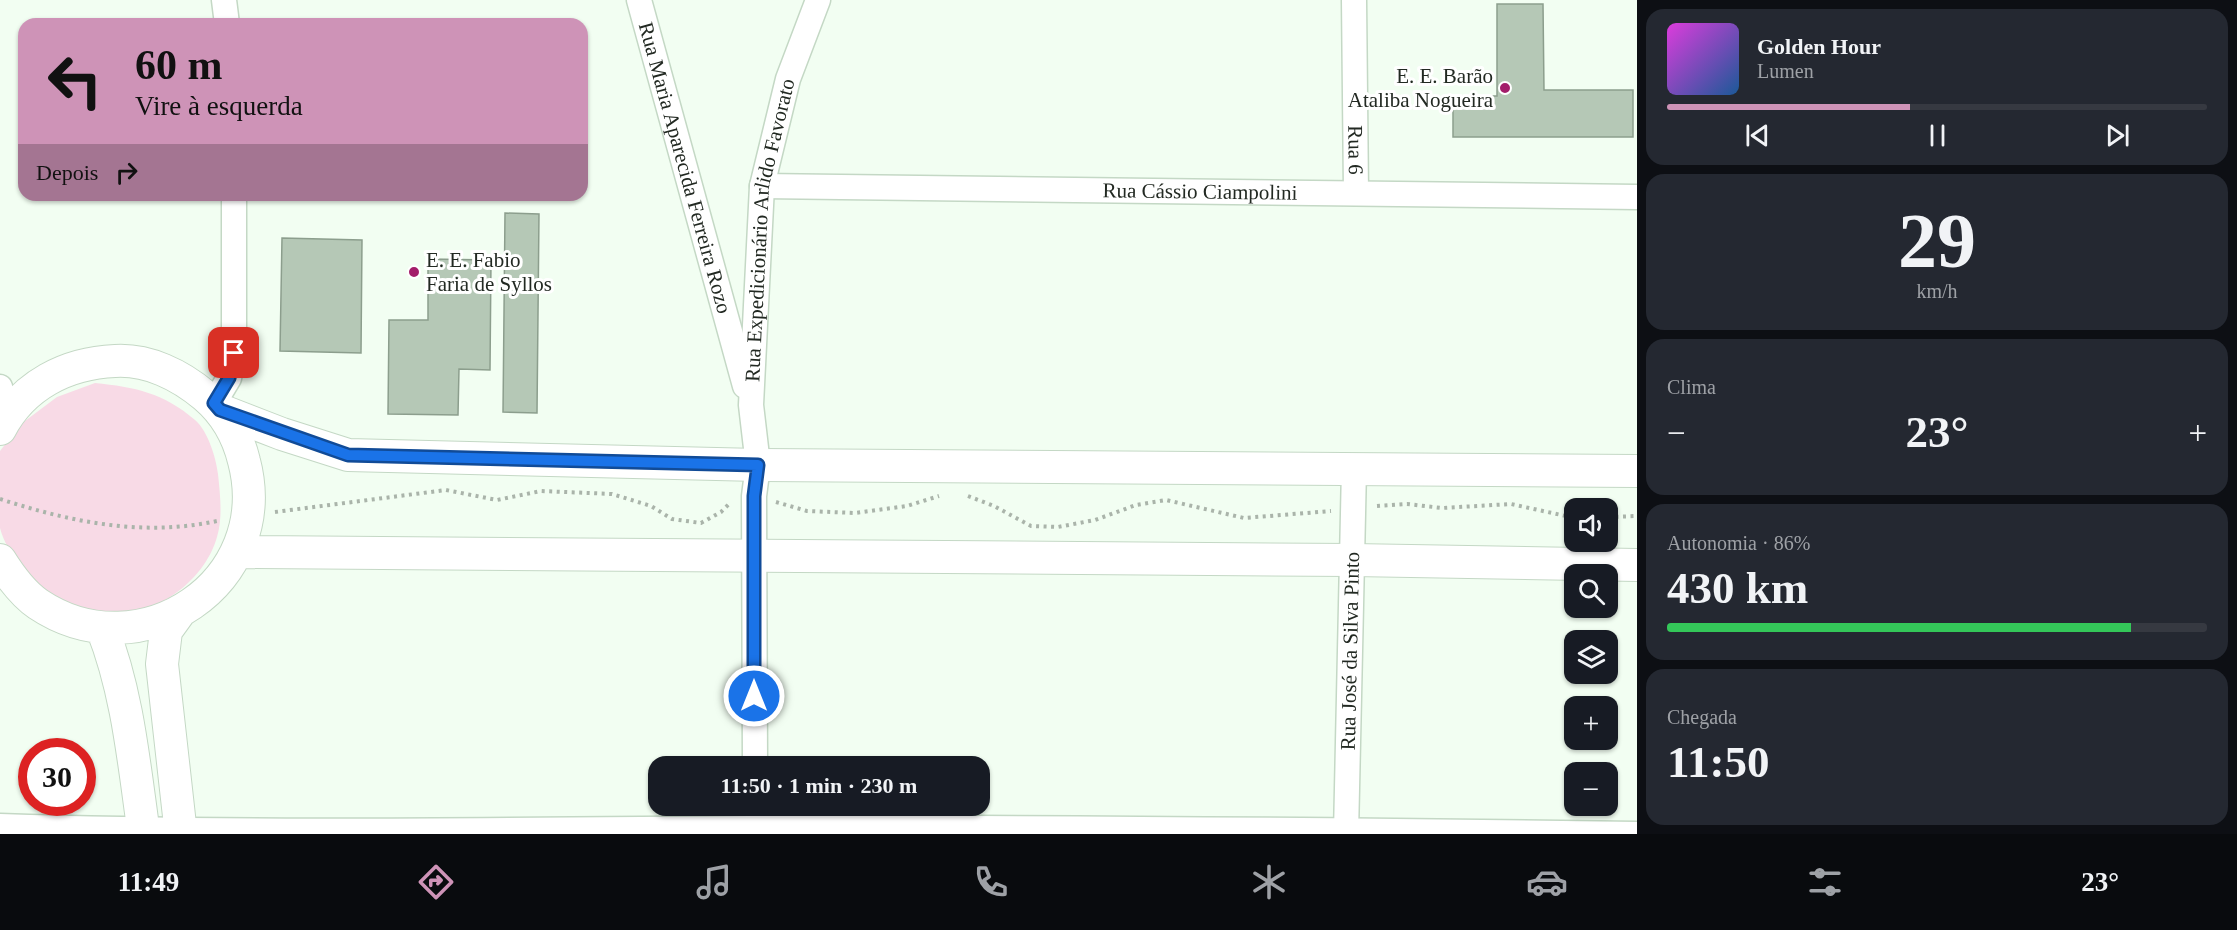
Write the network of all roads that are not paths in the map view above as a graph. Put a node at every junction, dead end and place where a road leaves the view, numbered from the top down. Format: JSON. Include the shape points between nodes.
{"nodes":[{"id":1,"x":224,"y":0,"type":"edge"},
{"id":2,"x":639,"y":0,"type":"edge"},
{"id":3,"x":818,"y":0,"type":"edge"},
{"id":4,"x":1354,"y":0,"type":"edge"},
{"id":5,"x":226,"y":18,"type":"edge"},
{"id":6,"x":762,"y":186,"type":"junction"},
{"id":7,"x":1356,"y":192,"type":"junction"},
{"id":8,"x":1637,"y":197,"type":"edge"},
{"id":9,"x":234,"y":201,"type":"edge"},
{"id":10,"x":751,"y":405,"type":"junction"},
{"id":11,"x":217,"y":407,"type":"junction"},
{"id":12,"x":3,"y":410,"type":"edge"},
{"id":13,"x":758,"y":465,"type":"junction"},
{"id":14,"x":1354,"y":468,"type":"junction"},
{"id":15,"x":1637,"y":471,"type":"edge"},
{"id":16,"x":237,"y":552,"type":"junction"},
{"id":17,"x":754,"y":555,"type":"junction"},
{"id":18,"x":0,"y":560,"type":"edge"},
{"id":19,"x":1353,"y":560,"type":"junction"},
{"id":20,"x":1637,"y":565,"type":"edge"},
{"id":21,"x":179,"y":614,"type":"junction"},
{"id":22,"x":102,"y":628,"type":"junction"},
{"id":23,"x":755,"y":756,"type":"edge"},
{"id":24,"x":755,"y":823,"type":"edge"},
{"id":25,"x":0,"y":826,"type":"edge"},
{"id":26,"x":1346,"y":832,"type":"edge"},
{"id":27,"x":144,"y":833,"type":"edge"},
{"id":28,"x":181,"y":833,"type":"edge"},
{"id":29,"x":1637,"y":834,"type":"edge"}],
"edges":[{"from":1,"to":5,"type":"street"},
{"from":2,"to":10,"type":"street","name":"Rua Maria Aparecida Ferreira Rozo"},
{"from":3,"to":6,"type":"street","name":"Rua Expedicionário Arlido Favorato","via":[[788,79]]},
{"from":4,"to":7,"type":"street","name":"Rua 6"},
{"from":6,"to":7,"type":"street","name":"Rua Cássio Ciampolini"},
{"from":6,"to":10,"type":"street","name":"Rua Expedicionário Arlido Favorato"},
{"from":7,"to":8,"type":"street","name":"Rua Cássio Ciampolini"},
{"from":9,"to":11,"type":"street","via":[[234,353]]},
{"from":10,"to":13,"type":"street","name":"Rua Expedicionário Arlido Favorato"},
{"from":11,"to":12,"type":"street","via":[[188,382],[158,367],[125,360],[91,362],[59,372]]},
{"from":11,"to":13,"type":"street","via":[[348,455]]},
{"from":11,"to":16,"type":"street","via":[[239,442],[249,478],[249,515]]},
{"from":13,"to":14,"type":"street"},
{"from":13,"to":17,"type":"street","name":"Rua Expedicionário Arlido Favorato"},
{"from":14,"to":15,"type":"street"},
{"from":14,"to":19,"type":"street","name":"Rua José da Silva Pinto"},
{"from":16,"to":17,"type":"street"},
{"from":16,"to":21,"type":"street","via":[[213,588]]},
{"from":17,"to":19,"type":"street"},
{"from":17,"to":23,"type":"street","name":"Rua Expedicionário Arlido Favorato"},
{"from":18,"to":22,"type":"street","via":[[12,579],[37,603],[68,620]]},
{"from":19,"to":20,"type":"street"},
{"from":19,"to":26,"type":"street","name":"Rua José da Silva Pinto"},
{"from":21,"to":22,"type":"street","via":[[141,626]]},
{"from":21,"to":28,"type":"street","via":[[166,631],[162,664]]},
{"from":22,"to":27,"type":"street","via":[[133,748]]},
{"from":24,"to":26,"type":"street"},
{"from":24,"to":28,"type":"street"},
{"from":25,"to":27,"type":"street"},
{"from":26,"to":29,"type":"street"},
{"from":27,"to":28,"type":"street"}]}
